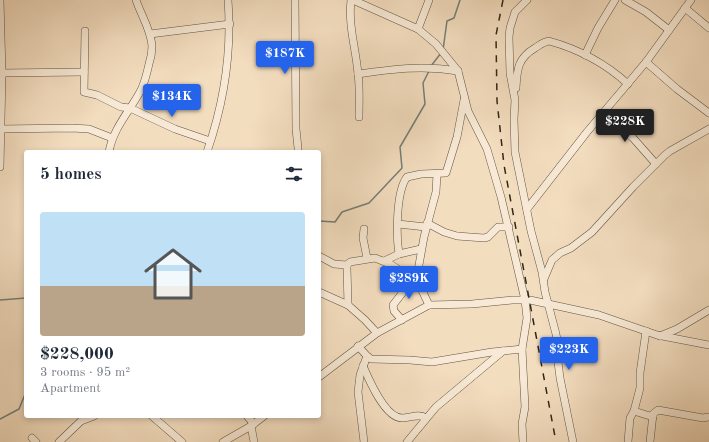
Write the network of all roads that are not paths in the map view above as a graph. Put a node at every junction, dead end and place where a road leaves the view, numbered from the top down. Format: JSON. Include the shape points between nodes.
{"nodes":[{"id":1,"x":0,"y":0,"type":"edge"},
{"id":2,"x":136,"y":0,"type":"edge"},
{"id":3,"x":228,"y":0,"type":"edge"},
{"id":4,"x":294,"y":0,"type":"edge"},
{"id":5,"x":352,"y":0,"type":"edge"},
{"id":6,"x":429,"y":0,"type":"edge"},
{"id":7,"x":527,"y":0,"type":"edge"},
{"id":8,"x":615,"y":0,"type":"edge"},
{"id":9,"x":625,"y":0,"type":"edge"},
{"id":10,"x":691,"y":0,"type":"edge"},
{"id":11,"x":685,"y":8,"type":"junction"},
{"id":12,"x":230,"y":24,"type":"junction"},
{"id":13,"x":709,"y":28,"type":"edge"},
{"id":14,"x":418,"y":29,"type":"junction"},
{"id":15,"x":669,"y":30,"type":"junction"},
{"id":16,"x":84,"y":31,"type":"dead end"},
{"id":17,"x":150,"y":34,"type":"junction"},
{"id":18,"x":585,"y":54,"type":"junction"},
{"id":19,"x":646,"y":62,"type":"junction"},
{"id":20,"x":84,"y":72,"type":"junction"},
{"id":21,"x":458,"y":72,"type":"junction"},
{"id":22,"x":1,"y":73,"type":"edge"},
{"id":23,"x":358,"y":74,"type":"junction"},
{"id":24,"x":628,"y":84,"type":"junction"},
{"id":25,"x":464,"y":99,"type":"junction"},
{"id":26,"x":515,"y":100,"type":"junction"},
{"id":27,"x":130,"y":108,"type":"junction"},
{"id":28,"x":709,"y":113,"type":"edge"},
{"id":29,"x":604,"y":114,"type":"junction"},
{"id":30,"x":359,"y":117,"type":"dead end"},
{"id":31,"x":1,"y":129,"type":"edge"},
{"id":32,"x":709,"y":129,"type":"edge"},
{"id":33,"x":112,"y":138,"type":"junction"},
{"id":34,"x":210,"y":142,"type":"junction"},
{"id":35,"x":298,"y":148,"type":"dead end"},
{"id":36,"x":109,"y":150,"type":"edge"},
{"id":37,"x":208,"y":150,"type":"edge"},
{"id":38,"x":656,"y":164,"type":"junction"},
{"id":39,"x":0,"y":167,"type":"edge"},
{"id":40,"x":437,"y":174,"type":"junction"},
{"id":41,"x":527,"y":209,"type":"junction"},
{"id":42,"x":398,"y":224,"type":"junction"},
{"id":43,"x":427,"y":225,"type":"junction"},
{"id":44,"x":509,"y":227,"type":"junction"},
{"id":45,"x":364,"y":229,"type":"dead end"},
{"id":46,"x":421,"y":249,"type":"junction"},
{"id":47,"x":399,"y":254,"type":"junction"},
{"id":48,"x":321,"y":257,"type":"edge"},
{"id":49,"x":367,"y":258,"type":"junction"},
{"id":50,"x":384,"y":261,"type":"junction"},
{"id":51,"x":347,"y":265,"type":"junction"},
{"id":52,"x":416,"y":281,"type":"junction"},
{"id":53,"x":543,"y":281,"type":"junction"},
{"id":54,"x":321,"y":293,"type":"edge"},
{"id":55,"x":525,"y":300,"type":"junction"},
{"id":56,"x":548,"y":304,"type":"junction"},
{"id":57,"x":348,"y":305,"type":"junction"},
{"id":58,"x":429,"y":305,"type":"junction"},
{"id":59,"x":709,"y":310,"type":"edge"},
{"id":60,"x":402,"y":320,"type":"junction"},
{"id":61,"x":646,"y":331,"type":"junction"},
{"id":62,"x":377,"y":333,"type":"junction"},
{"id":63,"x":660,"y":336,"type":"junction"},
{"id":64,"x":709,"y":345,"type":"edge"},
{"id":65,"x":358,"y":346,"type":"junction"},
{"id":66,"x":522,"y":350,"type":"junction"},
{"id":67,"x":504,"y":351,"type":"junction"},
{"id":68,"x":367,"y":356,"type":"junction"},
{"id":69,"x":363,"y":366,"type":"junction"},
{"id":70,"x":321,"y":374,"type":"edge"},
{"id":71,"x":634,"y":411,"type":"junction"},
{"id":72,"x":653,"y":417,"type":"junction"},
{"id":73,"x":88,"y":418,"type":"edge"},
{"id":74,"x":154,"y":418,"type":"edge"},
{"id":75,"x":248,"y":418,"type":"edge"},
{"id":76,"x":261,"y":418,"type":"edge"},
{"id":77,"x":426,"y":418,"type":"junction"},
{"id":78,"x":708,"y":418,"type":"edge"},
{"id":79,"x":252,"y":425,"type":"junction"},
{"id":80,"x":58,"y":442,"type":"edge"},
{"id":81,"x":182,"y":442,"type":"edge"},
{"id":82,"x":223,"y":442,"type":"edge"},
{"id":83,"x":254,"y":442,"type":"edge"},
{"id":84,"x":364,"y":442,"type":"edge"},
{"id":85,"x":407,"y":442,"type":"edge"},
{"id":86,"x":523,"y":442,"type":"edge"},
{"id":87,"x":573,"y":442,"type":"edge"},
{"id":88,"x":628,"y":442,"type":"edge"},
{"id":89,"x":650,"y":442,"type":"edge"}],
"edges":[{"from":1,"to":22,"type":"street"},
{"from":2,"to":17,"type":"street"},
{"from":3,"to":12,"type":"street"},
{"from":4,"to":35,"type":"street"},
{"from":5,"to":14,"type":"street"},
{"from":5,"to":23,"type":"street","via":[[350,25]]},
{"from":6,"to":14,"type":"street"},
{"from":7,"to":26,"type":"street","via":[[515,12],[510,28],[510,73]]},
{"from":8,"to":18,"type":"street"},
{"from":9,"to":15,"type":"street"},
{"from":10,"to":11,"type":"street"},
{"from":11,"to":13,"type":"street"},
{"from":11,"to":15,"type":"street"},
{"from":12,"to":17,"type":"street"},
{"from":12,"to":34,"type":"street","via":[[226,77]]},
{"from":14,"to":21,"type":"street","via":[[436,44]]},
{"from":15,"to":19,"type":"street"},
{"from":16,"to":20,"type":"street"},
{"from":17,"to":27,"type":"street","via":[[152,47],[147,76]]},
{"from":18,"to":24,"type":"street","via":[[610,69]]},
{"from":18,"to":26,"type":"street","via":[[549,42],[544,42],[529,51],[519,63]]},
{"from":19,"to":24,"type":"street"},
{"from":19,"to":28,"type":"street"},
{"from":20,"to":22,"type":"street"},
{"from":20,"to":27,"type":"street","via":[[84,92]]},
{"from":21,"to":23,"type":"street","via":[[420,67]]},
{"from":21,"to":25,"type":"street"},
{"from":22,"to":31,"type":"street"},
{"from":23,"to":30,"type":"street"},
{"from":24,"to":29,"type":"street"},
{"from":25,"to":40,"type":"street","via":[[457,138],[447,170],[445,174]]},
{"from":25,"to":44,"type":"street","via":[[487,149]]},
{"from":26,"to":41,"type":"street","via":[[515,152]]},
{"from":27,"to":33,"type":"street"},
{"from":27,"to":34,"type":"street"},
{"from":29,"to":38,"type":"street","via":[[633,138]]},
{"from":29,"to":41,"type":"street"},
{"from":31,"to":33,"type":"street","via":[[89,129]]},
{"from":31,"to":39,"type":"street"},
{"from":32,"to":38,"type":"street","via":[[670,150]]},
{"from":33,"to":36,"type":"street"},
{"from":34,"to":37,"type":"street"},
{"from":38,"to":53,"type":"street","via":[[592,232],[552,260]]},
{"from":40,"to":42,"type":"street","via":[[407,177],[399,197]]},
{"from":40,"to":43,"type":"street","via":[[436,192]]},
{"from":41,"to":53,"type":"street"},
{"from":42,"to":43,"type":"street"},
{"from":42,"to":47,"type":"street"},
{"from":43,"to":44,"type":"street","via":[[457,236],[484,238],[498,227]]},
{"from":43,"to":46,"type":"street"},
{"from":44,"to":55,"type":"street"},
{"from":45,"to":49,"type":"street"},
{"from":46,"to":47,"type":"street"},
{"from":46,"to":52,"type":"street"},
{"from":47,"to":50,"type":"street"},
{"from":48,"to":51,"type":"street","via":[[334,264]]},
{"from":49,"to":50,"type":"street"},
{"from":49,"to":51,"type":"street"},
{"from":50,"to":52,"type":"street"},
{"from":51,"to":57,"type":"street"},
{"from":52,"to":58,"type":"street"},
{"from":52,"to":60,"type":"street","via":[[407,287],[392,305]]},
{"from":53,"to":56,"type":"street"},
{"from":54,"to":57,"type":"street"},
{"from":55,"to":56,"type":"street"},
{"from":55,"to":58,"type":"street"},
{"from":55,"to":66,"type":"street","via":[[527,318]]},
{"from":56,"to":61,"type":"street","via":[[599,315]]},
{"from":56,"to":87,"type":"street","via":[[557,339],[560,378]]},
{"from":57,"to":62,"type":"street"},
{"from":58,"to":60,"type":"street"},
{"from":59,"to":63,"type":"street"},
{"from":60,"to":62,"type":"street"},
{"from":61,"to":63,"type":"street"},
{"from":61,"to":71,"type":"street","via":[[640,388]]},
{"from":62,"to":65,"type":"street"},
{"from":63,"to":64,"type":"street"},
{"from":65,"to":68,"type":"street"},
{"from":65,"to":70,"type":"street"},
{"from":66,"to":67,"type":"street"},
{"from":66,"to":86,"type":"street","via":[[525,407],[522,424]]},
{"from":67,"to":68,"type":"street","via":[[432,362],[371,359]]},
{"from":67,"to":77,"type":"street"},
{"from":68,"to":69,"type":"street"},
{"from":69,"to":77,"type":"street","via":[[377,396],[391,414],[400,418],[420,415]]},
{"from":69,"to":84,"type":"street","via":[[358,392]]},
{"from":71,"to":72,"type":"street"},
{"from":71,"to":88,"type":"street","via":[[630,418]]},
{"from":72,"to":78,"type":"street","via":[[658,410]]},
{"from":72,"to":89,"type":"street"},
{"from":73,"to":80,"type":"street","via":[[81,420]]},
{"from":74,"to":81,"type":"street"},
{"from":75,"to":79,"type":"street"},
{"from":76,"to":79,"type":"street"},
{"from":77,"to":85,"type":"street"},
{"from":79,"to":82,"type":"street"},
{"from":79,"to":83,"type":"street"}]}
